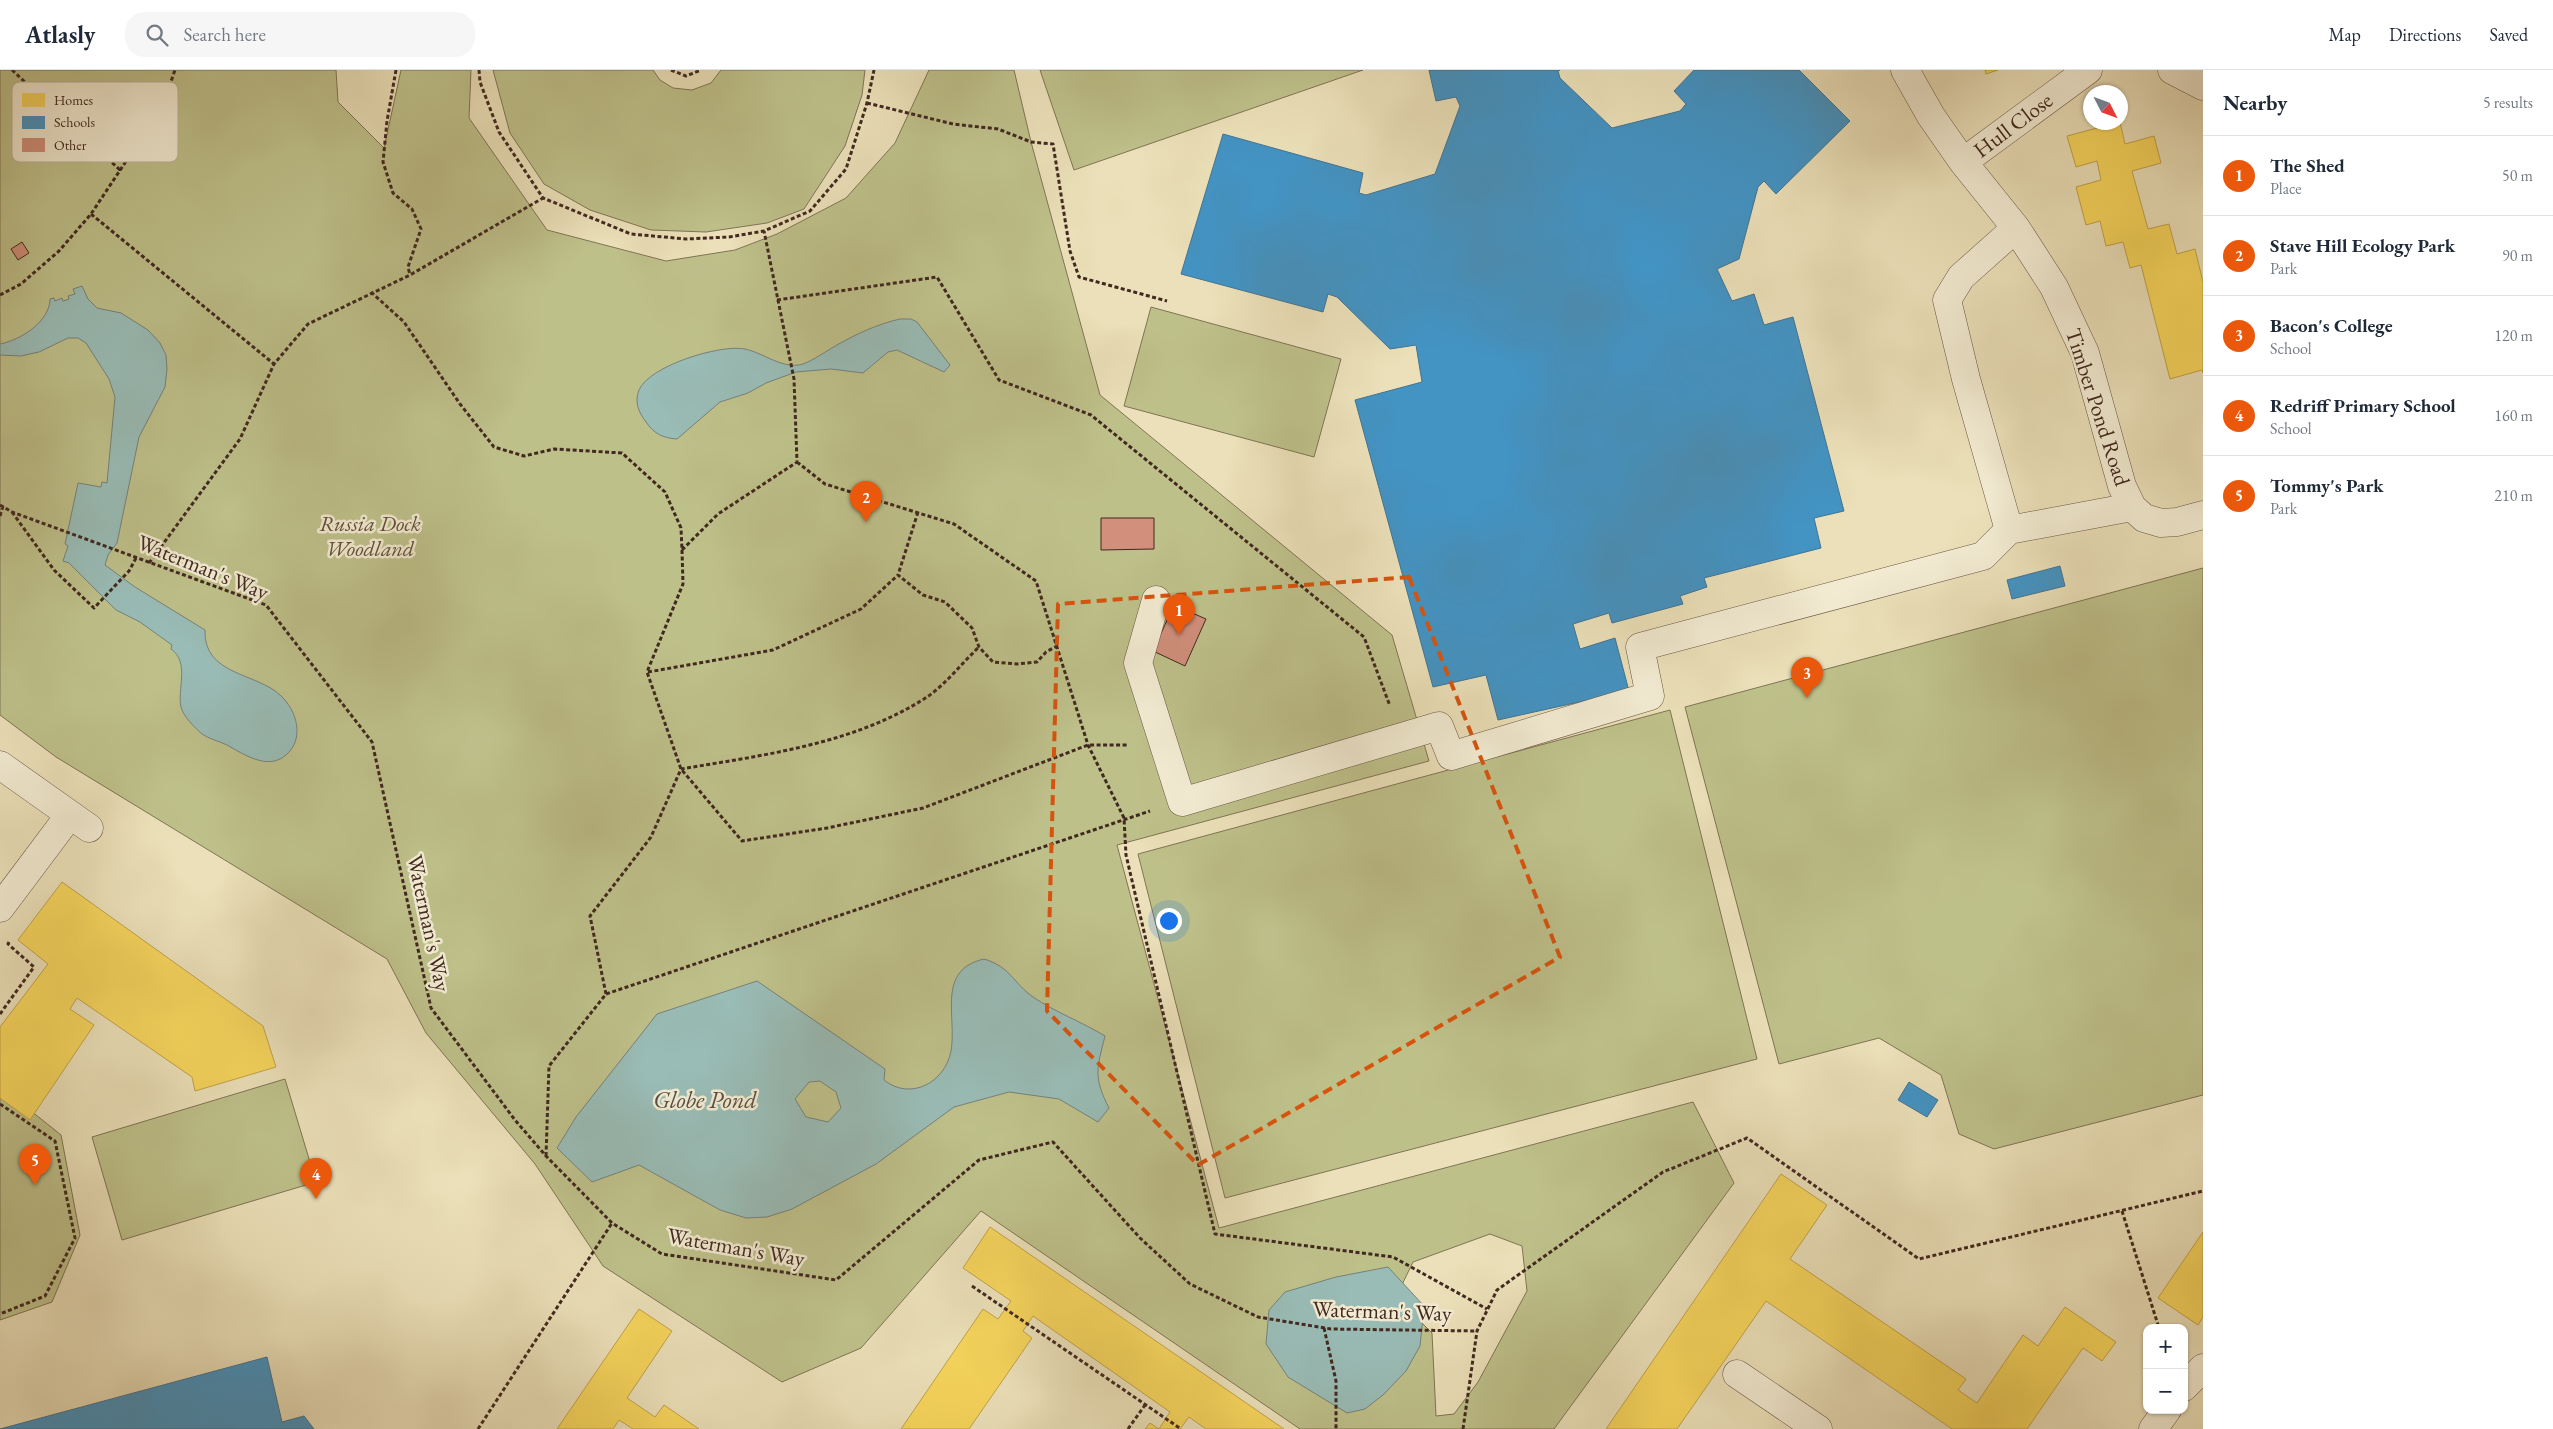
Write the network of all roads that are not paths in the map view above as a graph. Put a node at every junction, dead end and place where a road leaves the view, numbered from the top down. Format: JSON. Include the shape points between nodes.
{"nodes":[{"id":1,"x":1905,"y":70,"type":"edge"},
{"id":2,"x":2088,"y":70,"type":"edge"},
{"id":3,"x":2172,"y":70,"type":"edge"},
{"id":4,"x":2203,"y":86,"type":"edge"},
{"id":5,"x":1963,"y":162,"type":"junction"},
{"id":6,"x":2016,"y":228,"type":"junction"},
{"id":7,"x":2132,"y":507,"type":"junction"},
{"id":8,"x":2203,"y":515,"type":"edge"},
{"id":9,"x":2009,"y":530,"type":"junction"},
{"id":10,"x":1156,"y":600,"type":"dead end"},
{"id":11,"x":0,"y":765,"type":"edge"},
{"id":12,"x":0,"y":908,"type":"edge"},
{"id":13,"x":2203,"y":1368,"type":"edge"},
{"id":14,"x":1737,"y":1374,"type":"dead end"},
{"id":15,"x":2188,"y":1383,"type":"edge"},
{"id":16,"x":2164,"y":1414,"type":"edge"},
{"id":17,"x":1818,"y":1429,"type":"edge"},
{"id":18,"x":2153,"y":1429,"type":"edge"}],
"edges":[{"from":1,"to":5,"type":"street","name":"Timber Pond Road","via":[[1931,116]]},
{"from":2,"to":5,"type":"street","name":"Hull Close"},
{"from":3,"to":4,"type":"street"},
{"from":5,"to":6,"type":"street","name":"Timber Pond Road"},
{"from":6,"to":7,"type":"street","name":"Timber Pond Road","via":[[2054,287],[2085,353],[2122,486]]},
{"from":6,"to":9,"type":"street","via":[[1961,277],[1947,300]]},
{"from":7,"to":8,"type":"street","name":"Timber Pond Road","via":[[2144,518],[2161,523]]},
{"from":7,"to":9,"type":"street"},
{"from":9,"to":10,"type":"street","via":[[1983,556],[1640,647],[1650,696],[1451,756],[1439,726],[1182,802],[1138,663]]},
{"from":11,"to":12,"type":"street","via":[[79,822]]},
{"from":13,"to":15,"type":"street"},
{"from":14,"to":17,"type":"street"},
{"from":16,"to":18,"type":"street"}]}
